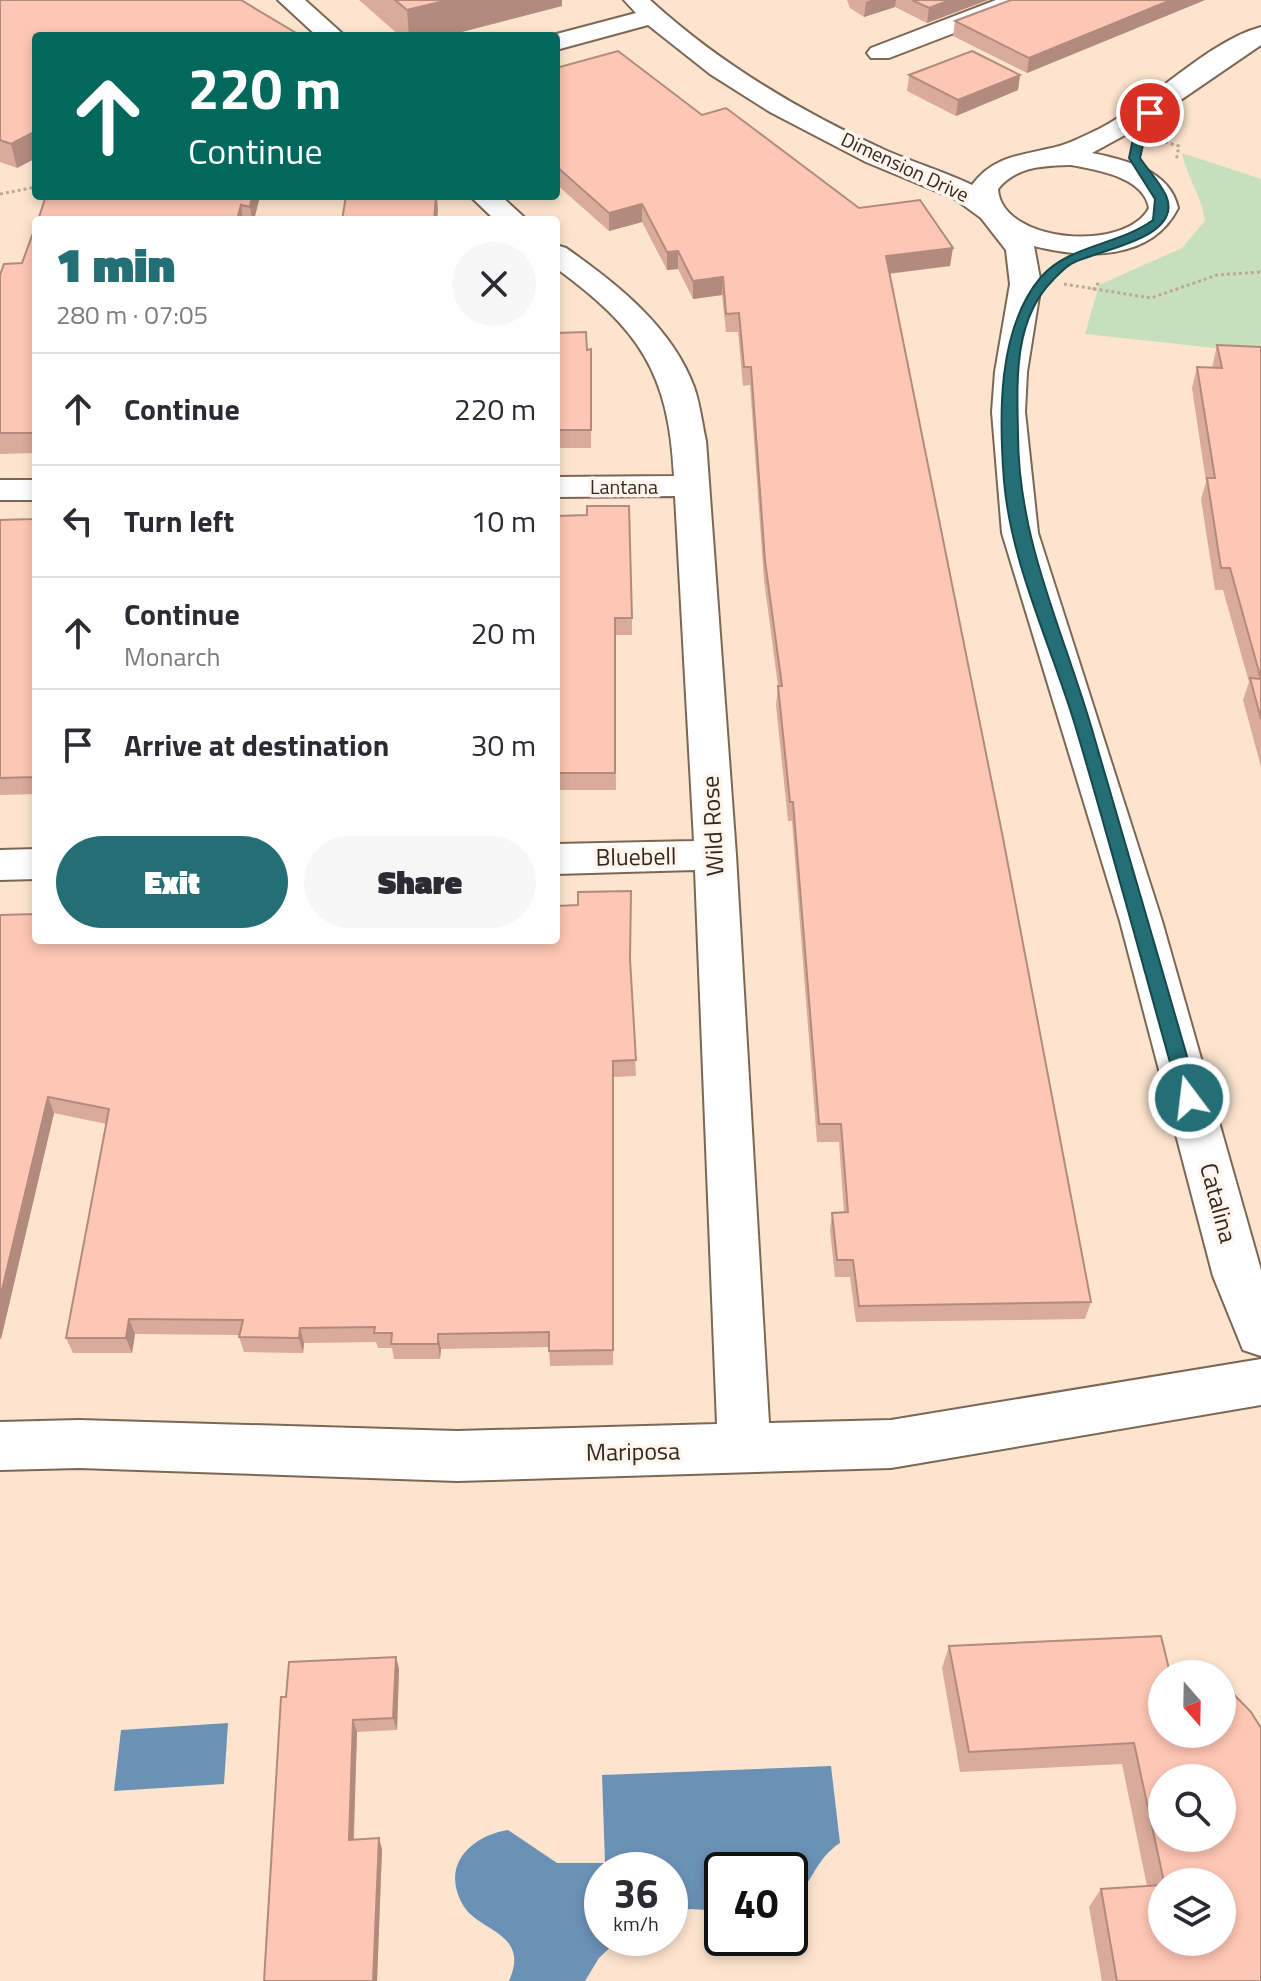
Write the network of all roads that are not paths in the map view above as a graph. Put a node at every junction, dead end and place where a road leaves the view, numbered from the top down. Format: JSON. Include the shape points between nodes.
{"nodes":[{"id":1,"x":290,"y":0,"type":"edge"},
{"id":2,"x":1018,"y":0,"type":"edge"},
{"id":3,"x":644,"y":8,"type":"edge"},
{"id":4,"x":327,"y":32,"type":"edge"},
{"id":5,"x":1261,"y":35,"type":"edge"},
{"id":6,"x":560,"y":40,"type":"edge"},
{"id":7,"x":880,"y":53,"type":"dead end"},
{"id":8,"x":1168,"y":96,"type":"junction"},
{"id":9,"x":816,"y":125,"type":"junction"},
{"id":10,"x":1033,"y":160,"type":"junction"},
{"id":11,"x":1150,"y":184,"type":"junction"},
{"id":12,"x":489,"y":200,"type":"edge"},
{"id":13,"x":508,"y":216,"type":"edge"},
{"id":14,"x":995,"y":216,"type":"junction"},
{"id":15,"x":1115,"y":243,"type":"junction"},
{"id":16,"x":560,"y":257,"type":"edge"},
{"id":17,"x":1018,"y":326,"type":"junction"},
{"id":18,"x":691,"y":486,"type":"junction"},
{"id":19,"x":560,"y":487,"type":"edge"},
{"id":20,"x":0,"y":490,"type":"edge"},
{"id":21,"x":32,"y":490,"type":"edge"},
{"id":22,"x":715,"y":855,"type":"junction"},
{"id":23,"x":560,"y":859,"type":"edge"},
{"id":24,"x":32,"y":864,"type":"edge"},
{"id":25,"x":0,"y":865,"type":"edge"},
{"id":26,"x":1261,"y":1334,"type":"edge"},
{"id":27,"x":1261,"y":1382,"type":"edge"},
{"id":28,"x":0,"y":1446,"type":"edge"},
{"id":29,"x":744,"y":1450,"type":"junction"}],
"edges":[{"from":1,"to":4,"type":"street"},
{"from":2,"to":7,"type":"street"},
{"from":3,"to":6,"type":"street"},
{"from":3,"to":9,"type":"street","name":"Dimension Drive","via":[[723,74]]},
{"from":5,"to":8,"type":"street"},
{"from":8,"to":10,"type":"street","via":[[1094,144]]},
{"from":8,"to":11,"type":"street","via":[[1142,124],[1134,151]]},
{"from":9,"to":10,"type":"street","name":"Dimension Drive","via":[[926,159]]},
{"from":9,"to":14,"type":"street","name":"Dimension Drive","via":[[877,157],[957,188]]},
{"from":10,"to":11,"type":"street","via":[[1102,162]]},
{"from":10,"to":14,"type":"street","via":[[1003,169],[988,182],[984,196]]},
{"from":11,"to":15,"type":"street","name":"Catalina","via":[[1161,199],[1162,215],[1141,234]]},
{"from":12,"to":13,"type":"street"},
{"from":14,"to":15,"type":"street","via":[[1021,233],[1051,242]]},
{"from":14,"to":17,"type":"street","name":"Catalina","via":[[1023,255],[1025,287]]},
{"from":15,"to":17,"type":"street","name":"Catalina","via":[[1067,261],[1046,280]]},
{"from":16,"to":18,"type":"street","name":"Wild Rose","via":[[599,285],[645,331],[676,382],[689,441]]},
{"from":17,"to":26,"type":"street","name":"Catalina","via":[[1009,419],[1020,533],[1137,906],[1238,1276]]},
{"from":18,"to":19,"type":"street","name":"Lantana"},
{"from":18,"to":22,"type":"street","name":"Wild Rose"},
{"from":20,"to":21,"type":"street"},
{"from":22,"to":23,"type":"street","name":"Bluebell"},
{"from":22,"to":29,"type":"street","name":"Wild Rose"},
{"from":24,"to":25,"type":"street"},
{"from":27,"to":29,"type":"street","name":"Mariposa","via":[[891,1444]]},
{"from":28,"to":29,"type":"street","name":"Mariposa","via":[[457,1456]]}]}
